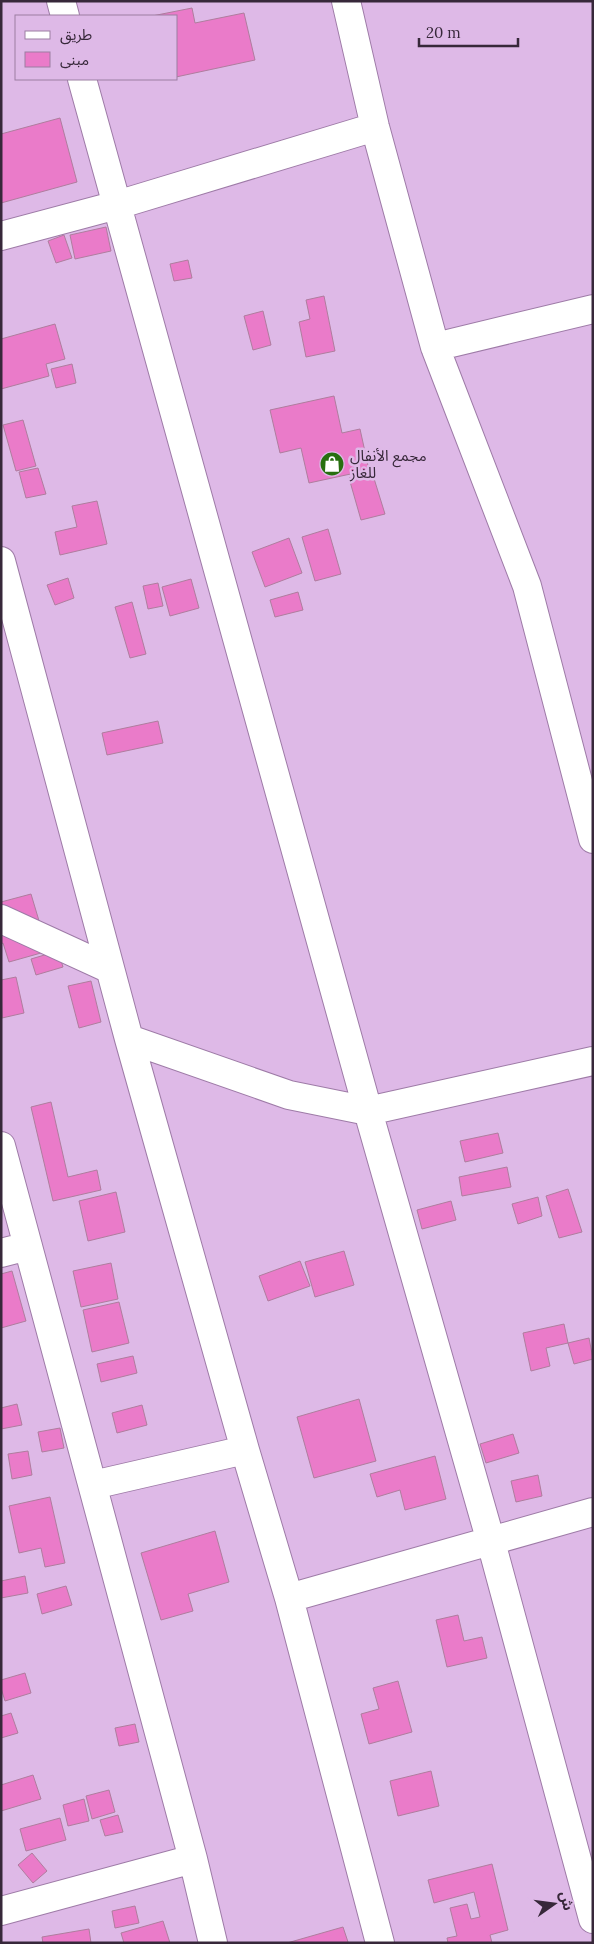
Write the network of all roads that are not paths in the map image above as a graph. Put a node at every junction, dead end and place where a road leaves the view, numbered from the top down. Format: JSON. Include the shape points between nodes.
{"nodes":[{"id":1,"x":61,"y":1,"type":"edge"},
{"id":2,"x":346,"y":1,"type":"edge"},
{"id":3,"x":65,"y":15,"type":"edge"},
{"id":4,"x":82,"y":80,"type":"edge"},
{"id":5,"x":375,"y":127,"type":"junction"},
{"id":6,"x":117,"y":205,"type":"junction"},
{"id":7,"x":1,"y":236,"type":"edge"},
{"id":8,"x":593,"y":309,"type":"edge"},
{"id":9,"x":435,"y":347,"type":"junction"},
{"id":10,"x":1,"y":561,"type":"edge"},
{"id":11,"x":592,"y":830,"type":"edge"},
{"id":12,"x":1,"y":919,"type":"edge"},
{"id":13,"x":110,"y":969,"type":"junction"},
{"id":14,"x":129,"y":1040,"type":"junction"},
{"id":15,"x":593,"y":1061,"type":"edge"},
{"id":16,"x":368,"y":1111,"type":"junction"},
{"id":17,"x":1,"y":1146,"type":"edge"},
{"id":18,"x":28,"y":1246,"type":"junction"},
{"id":19,"x":1,"y":1253,"type":"edge"},
{"id":20,"x":245,"y":1450,"type":"junction"},
{"id":21,"x":93,"y":1485,"type":"junction"},
{"id":22,"x":593,"y":1512,"type":"edge"},
{"id":23,"x":491,"y":1542,"type":"junction"},
{"id":24,"x":289,"y":1598,"type":"junction"},
{"id":25,"x":192,"y":1859,"type":"junction"},
{"id":26,"x":1,"y":1911,"type":"edge"},
{"id":27,"x":593,"y":1919,"type":"edge"},
{"id":28,"x":213,"y":1943,"type":"edge"},
{"id":29,"x":380,"y":1943,"type":"edge"}],
"edges":[{"from":1,"to":3,"type":"street"},
{"from":2,"to":5,"type":"street"},
{"from":4,"to":6,"type":"street"},
{"from":5,"to":6,"type":"street"},
{"from":5,"to":9,"type":"street"},
{"from":6,"to":7,"type":"street"},
{"from":6,"to":16,"type":"street"},
{"from":8,"to":9,"type":"street"},
{"from":9,"to":11,"type":"street","via":[[527,586]]},
{"from":10,"to":13,"type":"street"},
{"from":12,"to":13,"type":"street"},
{"from":13,"to":14,"type":"street"},
{"from":14,"to":16,"type":"street","via":[[289,1095]]},
{"from":14,"to":20,"type":"street"},
{"from":15,"to":16,"type":"street"},
{"from":16,"to":23,"type":"street"},
{"from":17,"to":18,"type":"street"},
{"from":18,"to":19,"type":"street"},
{"from":18,"to":21,"type":"street"},
{"from":20,"to":21,"type":"street"},
{"from":20,"to":24,"type":"street"},
{"from":21,"to":25,"type":"street"},
{"from":22,"to":23,"type":"street"},
{"from":23,"to":24,"type":"street"},
{"from":23,"to":27,"type":"street"},
{"from":24,"to":29,"type":"street"},
{"from":25,"to":26,"type":"street"},
{"from":25,"to":28,"type":"street"}]}
